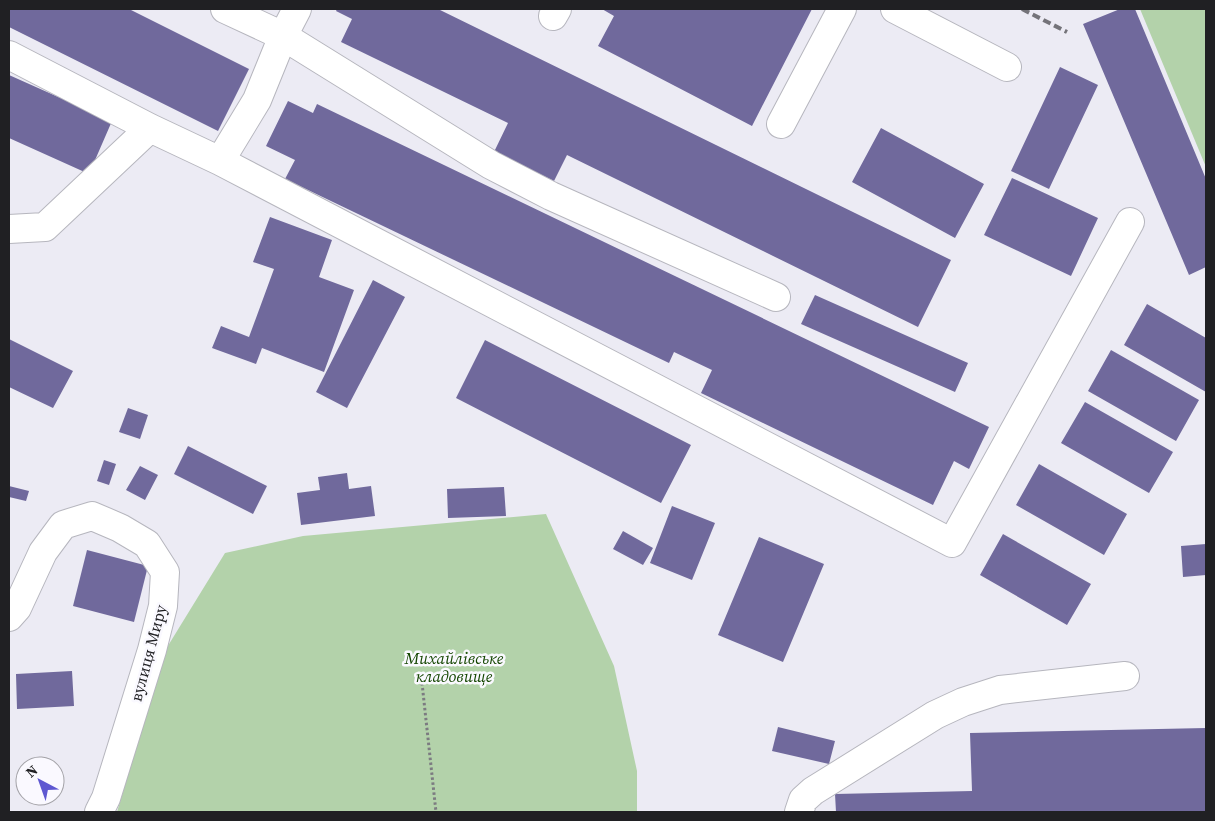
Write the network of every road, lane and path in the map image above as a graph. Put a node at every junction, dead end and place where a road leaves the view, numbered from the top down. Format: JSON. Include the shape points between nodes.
{"nodes":[{"id":1,"x":225,"y":9,"type":"edge"},
{"id":2,"x":297,"y":9,"type":"edge"},
{"id":3,"x":842,"y":9,"type":"edge"},
{"id":4,"x":895,"y":9,"type":"edge"},
{"id":5,"x":283,"y":36,"type":"junction"},
{"id":6,"x":9,"y":54,"type":"edge"},
{"id":7,"x":1007,"y":67,"type":"dead end"},
{"id":8,"x":781,"y":124,"type":"dead end"},
{"id":9,"x":150,"y":128,"type":"junction"},
{"id":10,"x":220,"y":161,"type":"junction"},
{"id":11,"x":1130,"y":222,"type":"dead end"},
{"id":12,"x":9,"y":229,"type":"edge"},
{"id":13,"x":776,"y":297,"type":"dead end"},
{"id":14,"x":9,"y":617,"type":"edge"},
{"id":15,"x":1125,"y":676,"type":"dead end"},
{"id":16,"x":422,"y":683,"type":"dead end"},
{"id":17,"x":99,"y":812,"type":"edge"},
{"id":18,"x":436,"y":812,"type":"edge"},
{"id":19,"x":799,"y":812,"type":"edge"}],
"edges":[{"from":1,"to":5,"type":"street"},
{"from":2,"to":5,"type":"street"},
{"from":3,"to":8,"type":"street"},
{"from":4,"to":7,"type":"street"},
{"from":5,"to":10,"type":"street","via":[[257,100]]},
{"from":5,"to":13,"type":"street","via":[[491,165],[551,196]]},
{"from":6,"to":9,"type":"street"},
{"from":9,"to":10,"type":"street"},
{"from":9,"to":12,"type":"street","via":[[45,227]]},
{"from":10,"to":11,"type":"street","via":[[952,543]]},
{"from":14,"to":17,"type":"street","name":"вулиця Миру","via":[[17,608],[43,552],[63,525],[92,516],[147,544],[165,572],[162,606],[152,650]]},
{"from":15,"to":19,"type":"street","via":[[1000,690],[963,702],[935,715],[813,791]]},
{"from":16,"to":18,"type":"path"}]}
